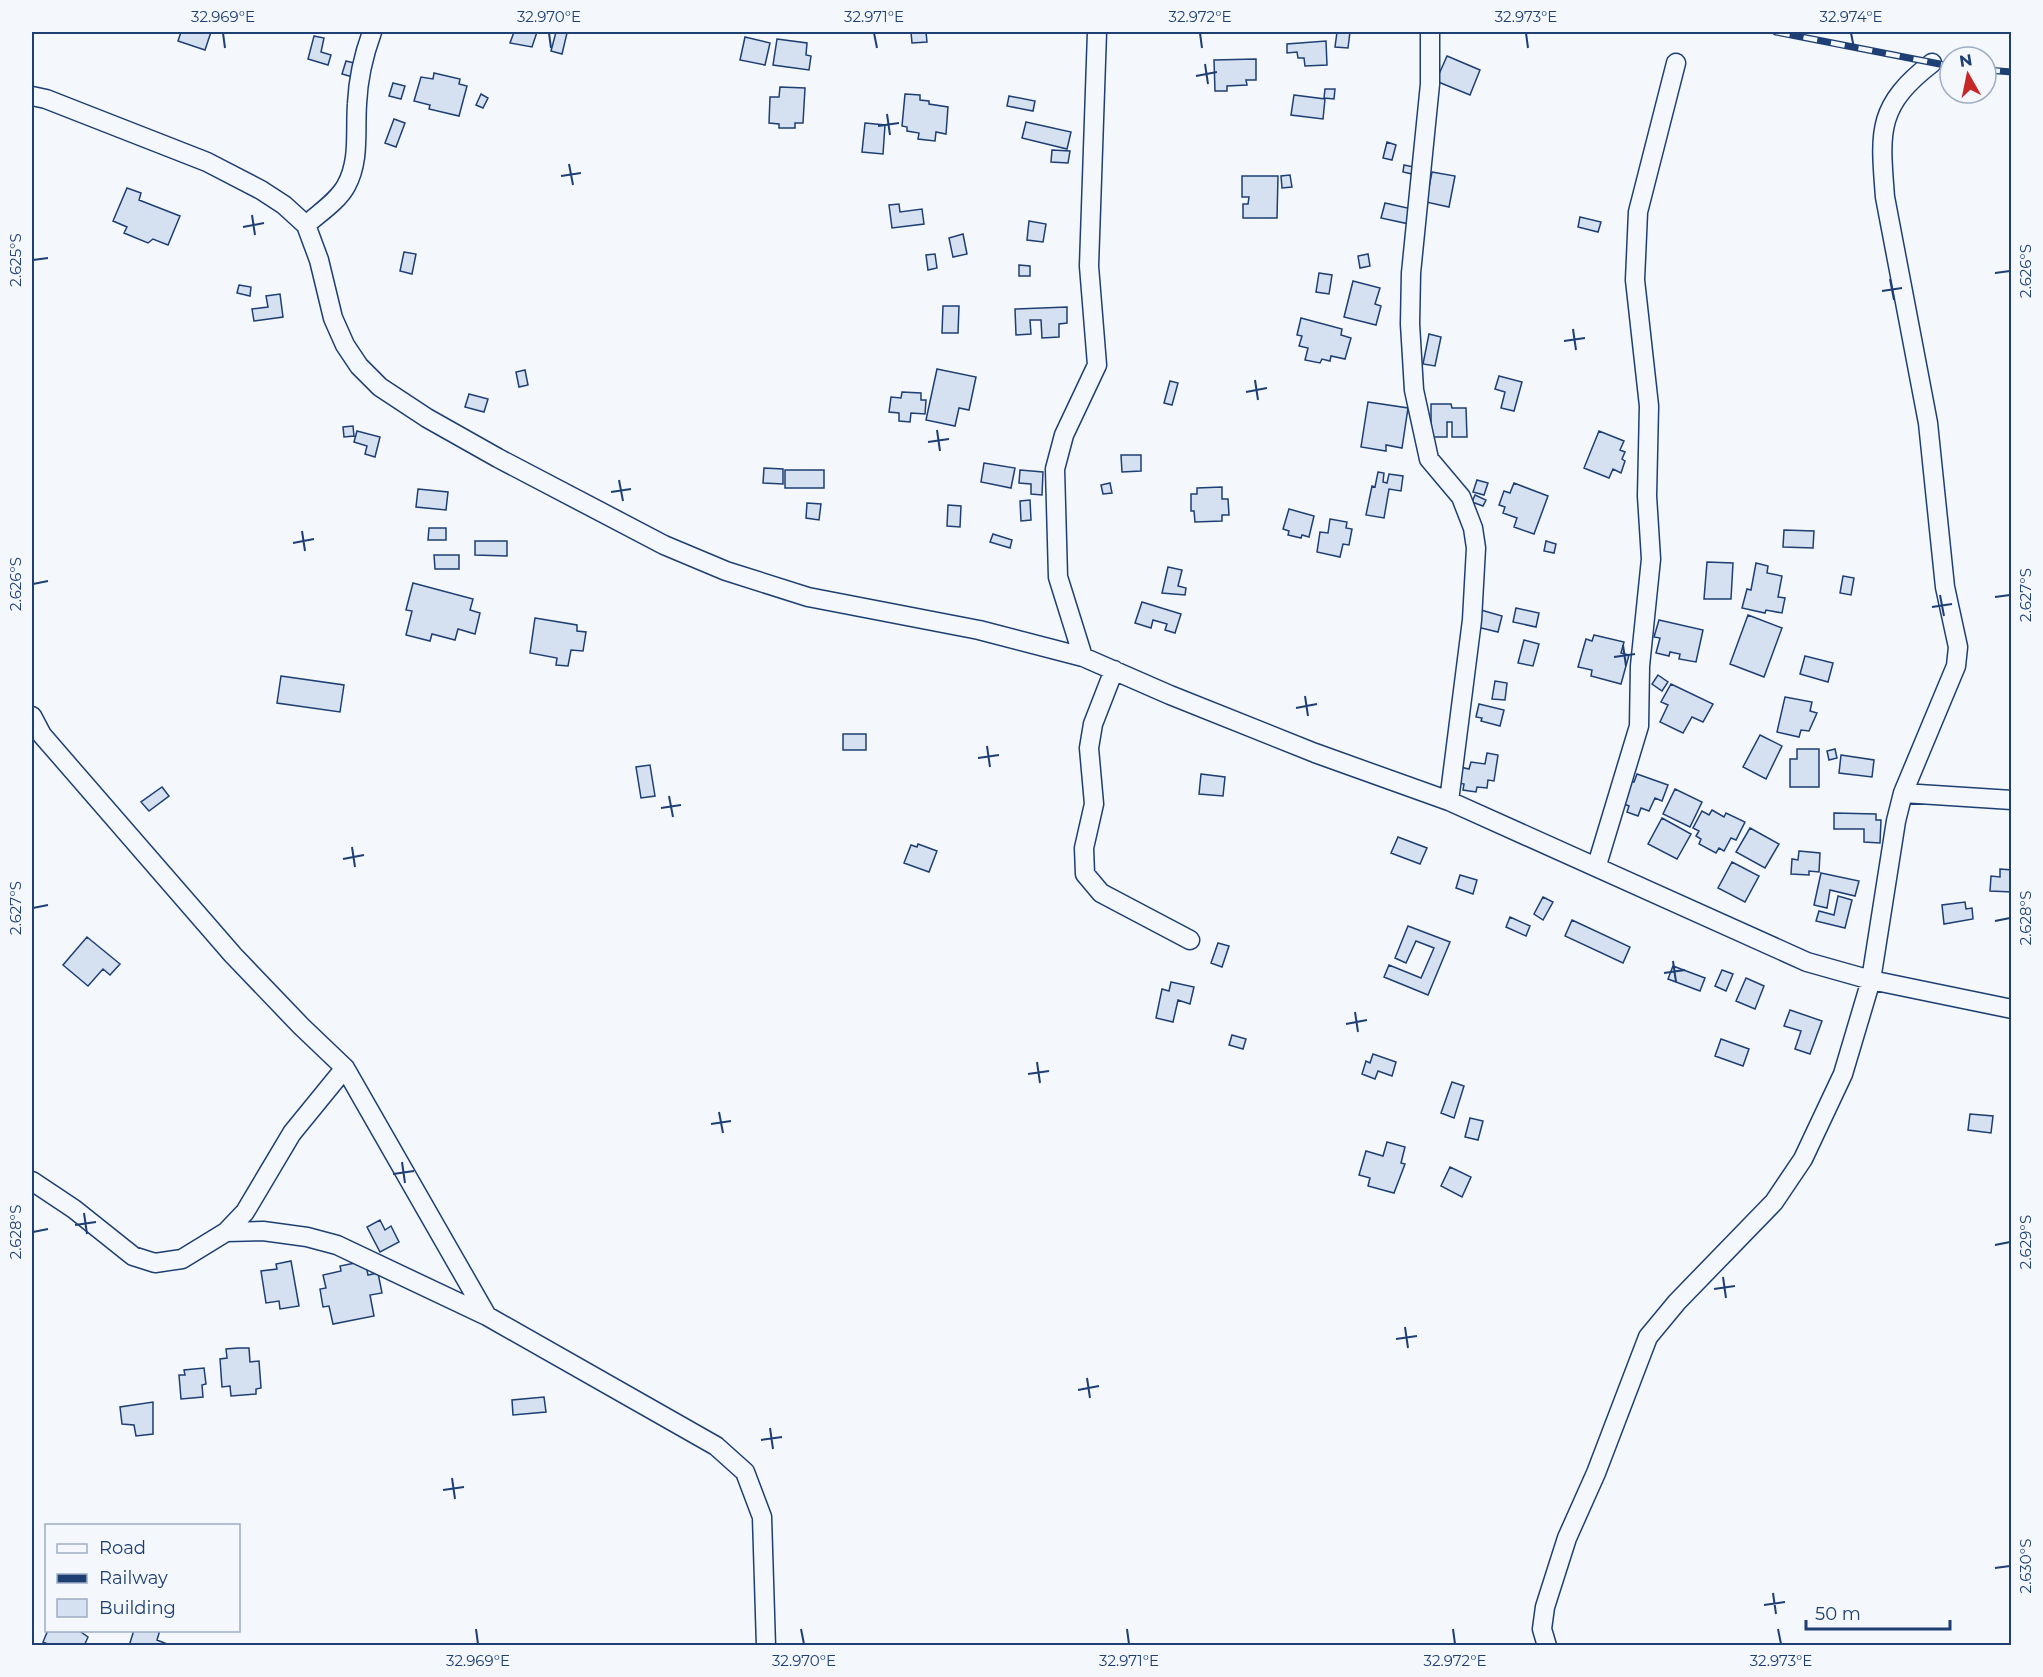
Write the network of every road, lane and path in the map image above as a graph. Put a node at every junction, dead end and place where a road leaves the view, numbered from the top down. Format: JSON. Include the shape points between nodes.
{"nodes":[{"id":1,"x":372,"y":32,"type":"edge"},
{"id":2,"x":1097,"y":32,"type":"edge"},
{"id":3,"x":1430,"y":32,"type":"edge"},
{"id":4,"x":1676,"y":63,"type":"dead end"},
{"id":5,"x":1932,"y":63,"type":"dead end"},
{"id":6,"x":32,"y":96,"type":"edge"},
{"id":7,"x":306,"y":225,"type":"junction"},
{"id":8,"x":1083,"y":657,"type":"junction"},
{"id":9,"x":1114,"y":670,"type":"junction"},
{"id":10,"x":32,"y":716,"type":"edge"},
{"id":11,"x":1903,"y":793,"type":"junction"},
{"id":12,"x":2012,"y":800,"type":"edge"},
{"id":13,"x":1449,"y":801,"type":"junction"},
{"id":14,"x":1596,"y":865,"type":"junction"},
{"id":15,"x":1190,"y":940,"type":"dead end"},
{"id":16,"x":1871,"y":980,"type":"junction"},
{"id":17,"x":2012,"y":1009,"type":"edge"},
{"id":18,"x":345,"y":1068,"type":"junction"},
{"id":19,"x":32,"y":1180,"type":"edge"},
{"id":20,"x":226,"y":1232,"type":"junction"},
{"id":21,"x":487,"y":1316,"type":"junction"},
{"id":22,"x":766,"y":1646,"type":"edge"},
{"id":23,"x":1546,"y":1646,"type":"edge"}],
"edges":[{"from":1,"to":7,"type":"street","via":[[357,102],[351,174],[333,202]]},
{"from":2,"to":8,"type":"street","via":[[1089,266],[1097,365],[1064,435],[1055,469],[1058,577]]},
{"from":3,"to":13,"type":"street","via":[[1430,84],[1411,273],[1414,390],[1429,459],[1461,497],[1476,548],[1472,620]]},
{"from":4,"to":14,"type":"street","via":[[1638,212],[1635,280],[1649,406],[1647,496],[1651,560],[1640,666],[1639,726]]},
{"from":5,"to":11,"type":"street","via":[[1909,81],[1891,105],[1882,129],[1882,161],[1885,197],[1928,423],[1945,587],[1958,647],[1950,684]]},
{"from":6,"to":7,"type":"street","via":[[207,162],[261,190]]},
{"from":7,"to":8,"type":"street","via":[[320,260],[333,318],[359,366],[381,387],[427,418],[498,458],[664,545],[726,572],[808,597],[979,630]]},
{"from":8,"to":9,"type":"street"},
{"from":9,"to":13,"type":"street","via":[[1315,753]]},
{"from":9,"to":15,"type":"street","via":[[1093,724],[1089,748],[1094,804],[1084,848],[1085,874],[1101,893]]},
{"from":10,"to":18,"type":"street","via":[[42,735],[233,955]]},
{"from":11,"to":12,"type":"street"},
{"from":11,"to":16,"type":"street"},
{"from":13,"to":14,"type":"street"},
{"from":14,"to":16,"type":"street","via":[[1740,934],[1807,962]]},
{"from":16,"to":17,"type":"street"},
{"from":16,"to":23,"type":"street","via":[[1843,1074],[1803,1160],[1774,1202],[1648,1337],[1567,1538],[1545,1607],[1542,1629]]},
{"from":18,"to":20,"type":"street","via":[[292,1133],[246,1212]]},
{"from":18,"to":21,"type":"street"},
{"from":19,"to":20,"type":"street","via":[[133,1256],[155,1263],[182,1259]]},
{"from":20,"to":21,"type":"street","via":[[263,1231],[337,1245]]},
{"from":21,"to":22,"type":"street","via":[[683,1425],[716,1446],[745,1472],[762,1517]]}]}
